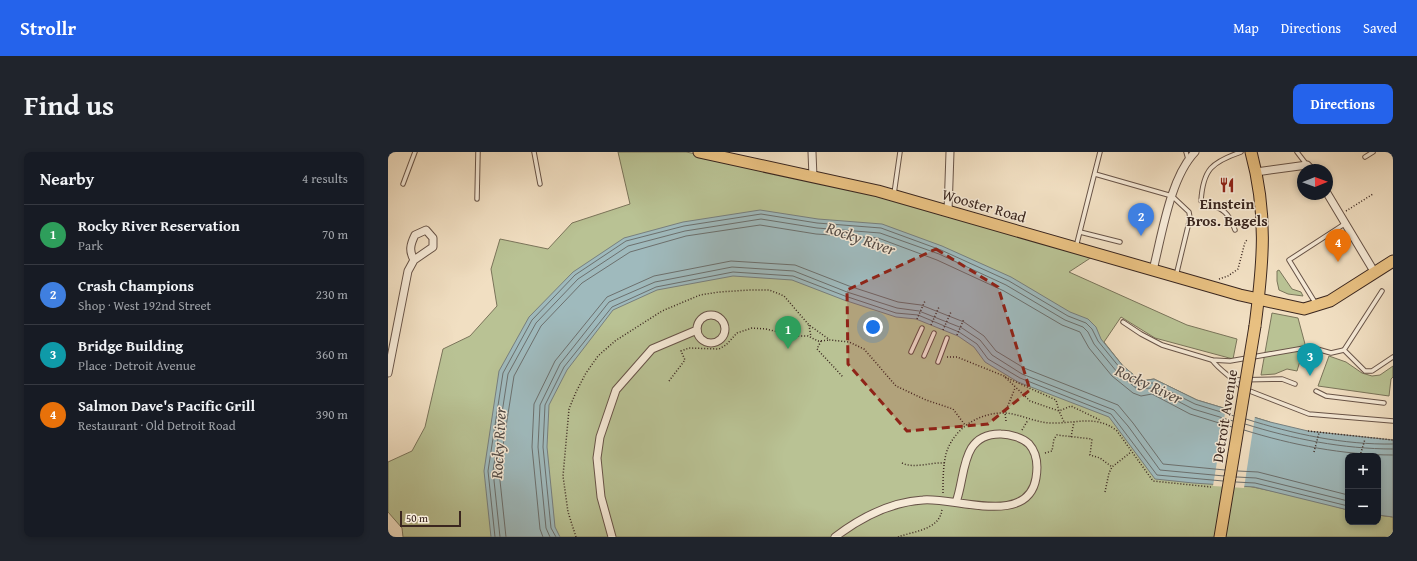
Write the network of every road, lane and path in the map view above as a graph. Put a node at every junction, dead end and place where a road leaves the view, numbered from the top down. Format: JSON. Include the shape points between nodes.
{"nodes":[{"id":1,"x":415,"y":152,"type":"edge"},
{"id":2,"x":478,"y":152,"type":"edge"},
{"id":3,"x":534,"y":152,"type":"edge"},
{"id":4,"x":699,"y":152,"type":"edge"},
{"id":5,"x":812,"y":152,"type":"edge"},
{"id":6,"x":900,"y":152,"type":"edge"},
{"id":7,"x":950,"y":152,"type":"edge"},
{"id":8,"x":1100,"y":152,"type":"edge"},
{"id":9,"x":1196,"y":152,"type":"edge"},
{"id":10,"x":1241,"y":152,"type":"edge"},
{"id":11,"x":1251,"y":152,"type":"edge"},
{"id":12,"x":1298,"y":152,"type":"edge"},
{"id":13,"x":1373,"y":152,"type":"edge"},
{"id":14,"x":1187,"y":156,"type":"edge"},
{"id":15,"x":1365,"y":157,"type":"dead end"},
{"id":16,"x":1308,"y":164,"type":"edge"},
{"id":17,"x":1297,"y":168,"type":"edge"},
{"id":18,"x":1256,"y":172,"type":"junction"},
{"id":19,"x":1095,"y":174,"type":"junction"},
{"id":20,"x":812,"y":177,"type":"junction"},
{"id":21,"x":403,"y":184,"type":"dead end"},
{"id":22,"x":540,"y":184,"type":"dead end"},
{"id":23,"x":1373,"y":194,"type":"dead end"},
{"id":24,"x":893,"y":195,"type":"junction"},
{"id":25,"x":1172,"y":196,"type":"junction"},
{"id":26,"x":477,"y":199,"type":"dead end"},
{"id":27,"x":1332,"y":200,"type":"edge"},
{"id":28,"x":948,"y":211,"type":"junction"},
{"id":29,"x":1341,"y":214,"type":"junction"},
{"id":30,"x":1346,"y":223,"type":"junction"},
{"id":31,"x":1235,"y":230,"type":"dead end"},
{"id":32,"x":1080,"y":232,"type":"junction"},
{"id":33,"x":1248,"y":239,"type":"dead end"},
{"id":34,"x":1120,"y":242,"type":"dead end"},
{"id":35,"x":1076,"y":248,"type":"junction"},
{"id":36,"x":414,"y":260,"type":"dead end"},
{"id":37,"x":1393,"y":261,"type":"edge"},
{"id":38,"x":1153,"y":270,"type":"junction"},
{"id":39,"x":1375,"y":273,"type":"junction"},
{"id":40,"x":1176,"y":277,"type":"junction"},
{"id":41,"x":1218,"y":279,"type":"dead end"},
{"id":42,"x":1382,"y":291,"type":"dead end"},
{"id":43,"x":1258,"y":299,"type":"junction"},
{"id":44,"x":925,"y":301,"type":"dead end"},
{"id":45,"x":1317,"y":306,"type":"junction"},
{"id":46,"x":939,"y":307,"type":"dead end"},
{"id":47,"x":951,"y":312,"type":"dead end"},
{"id":48,"x":917,"y":319,"type":"dead end"},
{"id":49,"x":964,"y":319,"type":"dead end"},
{"id":50,"x":1123,"y":322,"type":"dead end"},
{"id":51,"x":809,"y":324,"type":"junction"},
{"id":52,"x":931,"y":325,"type":"dead end"},
{"id":53,"x":922,"y":328,"type":"dead end"},
{"id":54,"x":697,"y":330,"type":"junction"},
{"id":55,"x":943,"y":330,"type":"dead end"},
{"id":56,"x":934,"y":333,"type":"dead end"},
{"id":57,"x":957,"y":336,"type":"dead end"},
{"id":58,"x":811,"y":337,"type":"junction"},
{"id":59,"x":947,"y":338,"type":"dead end"},
{"id":60,"x":830,"y":340,"type":"junction"},
{"id":61,"x":821,"y":341,"type":"junction"},
{"id":62,"x":1344,"y":350,"type":"junction"},
{"id":63,"x":912,"y":352,"type":"dead end"},
{"id":64,"x":924,"y":356,"type":"dead end"},
{"id":65,"x":1393,"y":357,"type":"edge"},
{"id":66,"x":945,"y":358,"type":"dead end"},
{"id":67,"x":1212,"y":360,"type":"junction"},
{"id":68,"x":938,"y":362,"type":"dead end"},
{"id":69,"x":388,"y":373,"type":"edge"},
{"id":70,"x":1004,"y":376,"type":"junction"},
{"id":71,"x":843,"y":377,"type":"dead end"},
{"id":72,"x":1234,"y":380,"type":"junction"},
{"id":73,"x":669,"y":381,"type":"dead end"},
{"id":74,"x":1295,"y":384,"type":"dead end"},
{"id":75,"x":1015,"y":388,"type":"junction"},
{"id":76,"x":1316,"y":391,"type":"dead end"},
{"id":77,"x":1384,"y":403,"type":"dead end"},
{"id":78,"x":1059,"y":411,"type":"junction"},
{"id":79,"x":1005,"y":414,"type":"junction"},
{"id":80,"x":1028,"y":420,"type":"junction"},
{"id":81,"x":1006,"y":421,"type":"dead end"},
{"id":82,"x":1393,"y":421,"type":"edge"},
{"id":83,"x":1065,"y":422,"type":"junction"},
{"id":84,"x":1074,"y":422,"type":"junction"},
{"id":85,"x":1102,"y":422,"type":"junction"},
{"id":86,"x":965,"y":425,"type":"junction"},
{"id":87,"x":1308,"y":431,"type":"dead end"},
{"id":88,"x":1319,"y":433,"type":"junction"},
{"id":89,"x":1071,"y":437,"type":"junction"},
{"id":90,"x":1017,"y":438,"type":"junction"},
{"id":91,"x":1365,"y":439,"type":"junction"},
{"id":92,"x":1393,"y":440,"type":"edge"},
{"id":93,"x":1131,"y":452,"type":"junction"},
{"id":94,"x":1314,"y":452,"type":"dead end"},
{"id":95,"x":1045,"y":453,"type":"dead end"},
{"id":96,"x":1361,"y":453,"type":"edge"},
{"id":97,"x":902,"y":463,"type":"dead end"},
{"id":98,"x":944,"y":463,"type":"junction"},
{"id":99,"x":1112,"y":466,"type":"junction"},
{"id":100,"x":1211,"y":487,"type":"dead end"},
{"id":101,"x":1105,"y":492,"type":"dead end"},
{"id":102,"x":943,"y":501,"type":"junction"},
{"id":103,"x":956,"y":502,"type":"junction"},
{"id":104,"x":576,"y":537,"type":"edge"},
{"id":105,"x":612,"y":537,"type":"edge"},
{"id":106,"x":835,"y":537,"type":"edge"},
{"id":107,"x":898,"y":537,"type":"edge"},
{"id":108,"x":1220,"y":537,"type":"edge"}],
"edges":[{"from":1,"to":21,"type":"lane"},
{"from":2,"to":26,"type":"lane"},
{"from":3,"to":22,"type":"lane"},
{"from":4,"to":20,"type":"main road","name":"Wooster Road"},
{"from":5,"to":20,"type":"street"},
{"from":6,"to":24,"type":"lane"},
{"from":7,"to":28,"type":"street"},
{"from":8,"to":19,"type":"lane"},
{"from":9,"to":14,"type":"street"},
{"from":10,"to":31,"type":"lane","via":[[1223,158],[1209,168],[1202,184],[1201,201],[1226,211]]},
{"from":11,"to":18,"type":"main road","name":"Detroit Avenue"},
{"from":12,"to":16,"type":"lane"},
{"from":13,"to":15,"type":"lane"},
{"from":14,"to":25,"type":"street"},
{"from":17,"to":18,"type":"street"},
{"from":18,"to":43,"type":"main road","name":"Detroit Avenue","via":[[1263,232],[1263,262]]},
{"from":19,"to":25,"type":"lane"},
{"from":19,"to":32,"type":"lane"},
{"from":20,"to":24,"type":"main road","name":"Wooster Road"},
{"from":23,"to":29,"type":"path"},
{"from":24,"to":28,"type":"main road","name":"Wooster Road"},
{"from":25,"to":38,"type":"street"},
{"from":25,"to":40,"type":"lane","via":[[1189,212],[1190,218]]},
{"from":27,"to":29,"type":"street"},
{"from":28,"to":35,"type":"main road","name":"Wooster Road"},
{"from":29,"to":30,"type":"street"},
{"from":30,"to":39,"type":"street"},
{"from":30,"to":45,"type":"lane","via":[[1289,260]]},
{"from":32,"to":34,"type":"lane"},
{"from":32,"to":35,"type":"lane"},
{"from":33,"to":41,"type":"path","via":[[1238,269]]},
{"from":35,"to":38,"type":"main road","name":"Wooster Road"},
{"from":36,"to":69,"type":"street","via":[[408,271]]},
{"from":37,"to":39,"type":"main road","name":"Wooster Road"},
{"from":38,"to":40,"type":"main road","name":"Wooster Road"},
{"from":39,"to":45,"type":"main road","name":"Wooster Road","via":[[1330,301]]},
{"from":40,"to":43,"type":"main road","name":"Wooster Road"},
{"from":42,"to":62,"type":"lane"},
{"from":43,"to":45,"type":"main road","name":"Wooster Road","via":[[1304,309]]},
{"from":43,"to":108,"type":"main road","name":"Detroit Avenue","bridge":true},
{"from":44,"to":48,"type":"path"},
{"from":46,"to":52,"type":"path"},
{"from":47,"to":55,"type":"path"},
{"from":49,"to":57,"type":"path"},
{"from":50,"to":67,"type":"lane","via":[[1162,345]]},
{"from":51,"to":58,"type":"path"},
{"from":51,"to":60,"type":"path"},
{"from":51,"to":104,"type":"path","via":[[784,296],[777,292],[769,290],[700,295],[662,311],[615,341],[598,356],[586,373],[569,409],[563,476],[568,512]]},
{"from":53,"to":63,"type":"lane"},
{"from":54,"to":54,"type":"street","via":[[699,337],[710,343],[722,338],[725,326],[722,320],[711,314],[700,319]]},
{"from":54,"to":105,"type":"street","via":[[652,349],[616,390],[600,437],[597,458],[601,497]]},
{"from":56,"to":64,"type":"lane"},
{"from":58,"to":61,"type":"path"},
{"from":58,"to":73,"type":"path","via":[[766,329],[752,328],[742,331],[719,349],[689,348],[682,351],[685,360]]},
{"from":59,"to":68,"type":"lane"},
{"from":60,"to":61,"type":"path"},
{"from":60,"to":86,"type":"path","via":[[849,342],[864,348],[896,386],[953,409]]},
{"from":61,"to":71,"type":"path","via":[[817,349]]},
{"from":62,"to":65,"type":"lane","via":[[1365,371],[1372,371]]},
{"from":62,"to":67,"type":"lane","via":[[1331,353],[1310,347],[1230,361]]},
{"from":66,"to":70,"type":"path","via":[[957,357]]},
{"from":67,"to":72,"type":"lane"},
{"from":70,"to":75,"type":"path"},
{"from":70,"to":78,"type":"path","via":[[1056,400]]},
{"from":72,"to":74,"type":"lane","via":[[1282,379]]},
{"from":72,"to":82,"type":"lane","via":[[1242,388],[1309,414]]},
{"from":75,"to":78,"type":"path","via":[[1030,401]]},
{"from":75,"to":79,"type":"path"},
{"from":76,"to":77,"type":"lane","via":[[1326,396]]},
{"from":78,"to":83,"type":"path"},
{"from":78,"to":85,"type":"path","via":[[1071,406]]},
{"from":79,"to":80,"type":"path"},
{"from":79,"to":81,"type":"path"},
{"from":79,"to":86,"type":"path","via":[[989,415]]},
{"from":80,"to":83,"type":"path"},
{"from":80,"to":90,"type":"path"},
{"from":83,"to":84,"type":"path"},
{"from":84,"to":85,"type":"path"},
{"from":84,"to":89,"type":"path"},
{"from":85,"to":93,"type":"path","via":[[1117,431]]},
{"from":86,"to":98,"type":"path","via":[[952,440]]},
{"from":87,"to":88,"type":"path"},
{"from":88,"to":91,"type":"path"},
{"from":88,"to":94,"type":"path"},
{"from":89,"to":95,"type":"path","via":[[1057,435],[1052,450]]},
{"from":89,"to":99,"type":"path","via":[[1092,439],[1090,455]]},
{"from":90,"to":103,"type":"street","via":[[995,434],[984,437],[973,445],[966,459]]},
{"from":90,"to":103,"type":"street","via":[[1029,443],[1036,454],[1036,481],[1029,493],[1021,501],[1009,506],[994,507]]},
{"from":91,"to":92,"type":"path"},
{"from":91,"to":96,"type":"path"},
{"from":93,"to":99,"type":"path"},
{"from":93,"to":100,"type":"path","via":[[1153,480]]},
{"from":97,"to":98,"type":"path","via":[[913,466]]},
{"from":98,"to":102,"type":"path"},
{"from":99,"to":101,"type":"path"},
{"from":102,"to":103,"type":"street"},
{"from":102,"to":106,"type":"street","via":[[923,500],[886,508],[854,523]]},
{"from":102,"to":107,"type":"path","via":[[941,514],[932,525]]}]}
